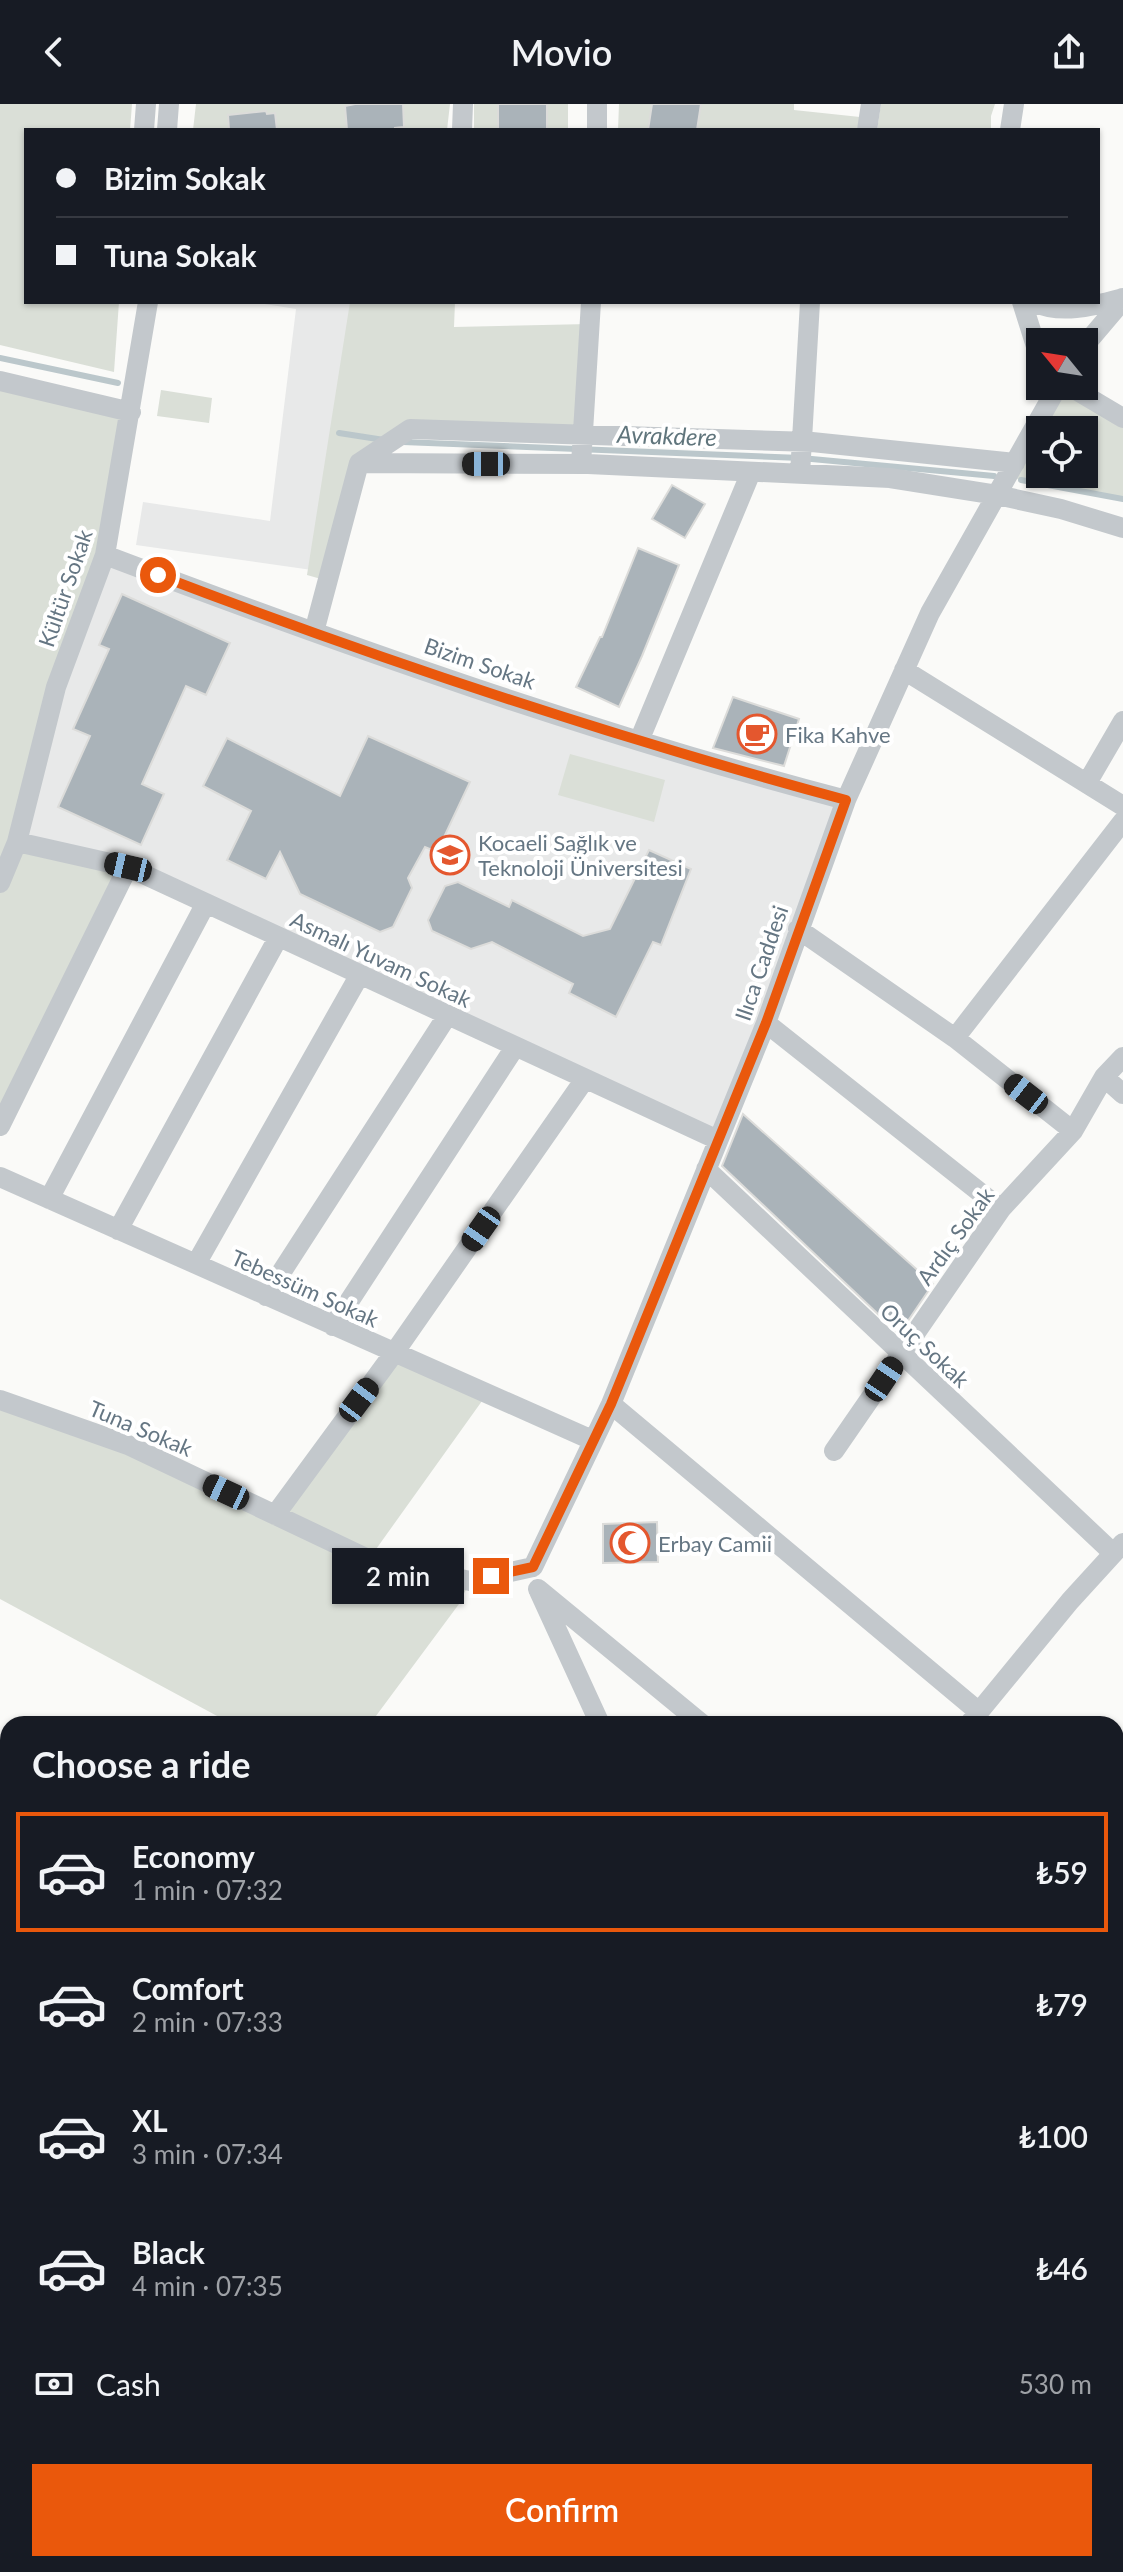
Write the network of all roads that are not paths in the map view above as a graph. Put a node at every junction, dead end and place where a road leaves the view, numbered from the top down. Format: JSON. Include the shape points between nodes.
{"nodes":[{"id":1,"x":146,"y":104,"type":"edge"},
{"id":2,"x":169,"y":104,"type":"edge"},
{"id":3,"x":463,"y":104,"type":"edge"},
{"id":4,"x":597,"y":104,"type":"edge"},
{"id":5,"x":871,"y":104,"type":"edge"},
{"id":6,"x":1014,"y":104,"type":"edge"},
{"id":7,"x":144,"y":128,"type":"edge"},
{"id":8,"x":167,"y":128,"type":"edge"},
{"id":9,"x":462,"y":128,"type":"edge"},
{"id":10,"x":597,"y":128,"type":"edge"},
{"id":11,"x":867,"y":128,"type":"edge"},
{"id":12,"x":1010,"y":128,"type":"edge"},
{"id":13,"x":1123,"y":299,"type":"edge"},
{"id":14,"x":148,"y":304,"type":"edge"},
{"id":15,"x":591,"y":304,"type":"edge"},
{"id":16,"x":810,"y":304,"type":"edge"},
{"id":17,"x":1023,"y":304,"type":"edge"},
{"id":18,"x":1037,"y":304,"type":"edge"},
{"id":19,"x":1030,"y":328,"type":"edge"},
{"id":20,"x":1098,"y":329,"type":"edge"},
{"id":21,"x":0,"y":381,"type":"edge"},
{"id":22,"x":1093,"y":400,"type":"edge"},
{"id":23,"x":131,"y":412,"type":"junction"},
{"id":24,"x":1123,"y":418,"type":"edge"},
{"id":25,"x":583,"y":433,"type":"junction"},
{"id":26,"x":802,"y":442,"type":"junction"},
{"id":27,"x":1026,"y":443,"type":"edge"},
{"id":28,"x":359,"y":463,"type":"junction"},
{"id":29,"x":1015,"y":463,"type":"junction"},
{"id":30,"x":581,"y":464,"type":"junction"},
{"id":31,"x":751,"y":472,"type":"junction"},
{"id":32,"x":800,"y":474,"type":"junction"},
{"id":33,"x":997,"y":495,"type":"junction"},
{"id":34,"x":1123,"y":528,"type":"edge"},
{"id":35,"x":105,"y":555,"type":"junction"},
{"id":36,"x":314,"y":632,"type":"junction"},
{"id":37,"x":904,"y":670,"type":"junction"},
{"id":38,"x":1123,"y":721,"type":"edge"},
{"id":39,"x":639,"y":741,"type":"junction"},
{"id":40,"x":1087,"y":783,"type":"junction"},
{"id":41,"x":846,"y":800,"type":"junction"},
{"id":42,"x":1123,"y":806,"type":"edge"},
{"id":43,"x":1123,"y":821,"type":"edge"},
{"id":44,"x":17,"y":842,"type":"junction"},
{"id":45,"x":128,"y":867,"type":"junction"},
{"id":46,"x":0,"y":883,"type":"edge"},
{"id":47,"x":206,"y":903,"type":"junction"},
{"id":48,"x":798,"y":929,"type":"junction"},
{"id":49,"x":278,"y":938,"type":"junction"},
{"id":50,"x":359,"y":976,"type":"junction"},
{"id":51,"x":447,"y":1016,"type":"junction"},
{"id":52,"x":766,"y":1023,"type":"junction"},
{"id":53,"x":955,"y":1038,"type":"junction"},
{"id":54,"x":515,"y":1047,"type":"junction"},
{"id":55,"x":1123,"y":1057,"type":"edge"},
{"id":56,"x":1104,"y":1077,"type":"junction"},
{"id":57,"x":585,"y":1079,"type":"junction"},
{"id":58,"x":1123,"y":1094,"type":"edge"},
{"id":59,"x":0,"y":1126,"type":"edge"},
{"id":60,"x":1073,"y":1131,"type":"junction"},
{"id":61,"x":718,"y":1140,"type":"junction"},
{"id":62,"x":706,"y":1169,"type":"junction"},
{"id":63,"x":0,"y":1177,"type":"edge"},
{"id":64,"x":49,"y":1199,"type":"junction"},
{"id":65,"x":1001,"y":1209,"type":"junction"},
{"id":66,"x":118,"y":1230,"type":"junction"},
{"id":67,"x":196,"y":1264,"type":"junction"},
{"id":68,"x":266,"y":1296,"type":"junction"},
{"id":69,"x":333,"y":1326,"type":"junction"},
{"id":70,"x":394,"y":1353,"type":"junction"},
{"id":71,"x":901,"y":1355,"type":"junction"},
{"id":72,"x":0,"y":1400,"type":"edge"},
{"id":73,"x":611,"y":1404,"type":"junction"},
{"id":74,"x":592,"y":1440,"type":"junction"},
{"id":75,"x":834,"y":1451,"type":"dead end"},
{"id":76,"x":275,"y":1515,"type":"junction"},
{"id":77,"x":1118,"y":1548,"type":"edge"},
{"id":78,"x":533,"y":1567,"type":"junction"},
{"id":79,"x":538,"y":1589,"type":"junction"},
{"id":80,"x":596,"y":1716,"type":"edge"},
{"id":81,"x":692,"y":1716,"type":"edge"},
{"id":82,"x":972,"y":1716,"type":"edge"},
{"id":83,"x":976,"y":1716,"type":"edge"}],
"edges":[{"from":1,"to":7,"type":"street"},
{"from":2,"to":8,"type":"street"},
{"from":3,"to":9,"type":"street"},
{"from":4,"to":10,"type":"street"},
{"from":5,"to":11,"type":"street"},
{"from":6,"to":12,"type":"street"},
{"from":13,"to":18,"type":"street","via":[[1085,308],[1048,309]]},
{"from":13,"to":20,"type":"street"},
{"from":14,"to":23,"type":"street","name":"Kültür Sokak"},
{"from":15,"to":25,"type":"street"},
{"from":16,"to":26,"type":"street"},
{"from":17,"to":19,"type":"street"},
{"from":21,"to":23,"type":"street"},
{"from":22,"to":24,"type":"street"},
{"from":23,"to":35,"type":"street","name":"Kültür Sokak"},
{"from":25,"to":26,"type":"street"},
{"from":25,"to":28,"type":"street","via":[[410,429]]},
{"from":25,"to":30,"type":"street"},
{"from":26,"to":29,"type":"street"},
{"from":26,"to":32,"type":"street"},
{"from":27,"to":29,"type":"street","name":"Ilıca Caddesi"},
{"from":28,"to":30,"type":"street"},
{"from":28,"to":36,"type":"street"},
{"from":29,"to":33,"type":"street","name":"Ilıca Caddesi"},
{"from":30,"to":31,"type":"street"},
{"from":31,"to":32,"type":"street"},
{"from":31,"to":39,"type":"street"},
{"from":32,"to":33,"type":"street","via":[[890,478]]},
{"from":33,"to":34,"type":"street"},
{"from":33,"to":37,"type":"street","name":"Ilıca Caddesi"},
{"from":35,"to":36,"type":"street","name":"Bizim Sokak"},
{"from":35,"to":44,"type":"street","name":"Kültür Sokak","via":[[56,687]]},
{"from":36,"to":39,"type":"street","name":"Bizim Sokak"},
{"from":37,"to":40,"type":"street"},
{"from":37,"to":41,"type":"street","name":"Ilıca Caddesi"},
{"from":38,"to":40,"type":"street"},
{"from":39,"to":41,"type":"street","name":"Bizim Sokak"},
{"from":40,"to":42,"type":"street"},
{"from":41,"to":48,"type":"street","name":"Ilıca Caddesi"},
{"from":43,"to":53,"type":"street"},
{"from":44,"to":45,"type":"street","name":"Asmalı Yuvam Sokak"},
{"from":44,"to":46,"type":"street","name":"Kültür Sokak"},
{"from":45,"to":47,"type":"street","name":"Asmalı Yuvam Sokak"},
{"from":45,"to":59,"type":"street"},
{"from":47,"to":49,"type":"street","name":"Asmalı Yuvam Sokak"},
{"from":47,"to":64,"type":"street"},
{"from":48,"to":52,"type":"street","name":"Ilıca Caddesi"},
{"from":48,"to":53,"type":"street"},
{"from":49,"to":50,"type":"street","name":"Asmalı Yuvam Sokak"},
{"from":49,"to":66,"type":"street"},
{"from":50,"to":51,"type":"street","name":"Asmalı Yuvam Sokak"},
{"from":50,"to":67,"type":"street"},
{"from":51,"to":54,"type":"street","name":"Asmalı Yuvam Sokak"},
{"from":51,"to":68,"type":"street"},
{"from":52,"to":61,"type":"street","name":"Ilıca Caddesi"},
{"from":52,"to":65,"type":"street"},
{"from":53,"to":60,"type":"street"},
{"from":54,"to":57,"type":"street","name":"Asmalı Yuvam Sokak"},
{"from":54,"to":69,"type":"street"},
{"from":55,"to":56,"type":"street","name":"Ardıç Sokak"},
{"from":56,"to":58,"type":"street"},
{"from":56,"to":60,"type":"street","name":"Ardıç Sokak"},
{"from":57,"to":61,"type":"street","name":"Asmalı Yuvam Sokak"},
{"from":57,"to":70,"type":"street"},
{"from":60,"to":65,"type":"street","name":"Ardıç Sokak"},
{"from":61,"to":62,"type":"street","name":"Ilıca Caddesi"},
{"from":62,"to":71,"type":"street","name":"Oruç Sokak"},
{"from":62,"to":73,"type":"street","name":"Ilıca Caddesi"},
{"from":63,"to":64,"type":"street","name":"Tebessüm Sokak"},
{"from":64,"to":66,"type":"street","name":"Tebessüm Sokak"},
{"from":65,"to":71,"type":"street","name":"Ardıç Sokak"},
{"from":66,"to":67,"type":"street","name":"Tebessüm Sokak"},
{"from":67,"to":68,"type":"street","name":"Tebessüm Sokak"},
{"from":68,"to":69,"type":"street","name":"Tebessüm Sokak"},
{"from":69,"to":70,"type":"street","name":"Tebessüm Sokak"},
{"from":70,"to":74,"type":"street","name":"Tebessüm Sokak"},
{"from":70,"to":76,"type":"street"},
{"from":71,"to":75,"type":"street","name":"Ardıç Sokak"},
{"from":71,"to":77,"type":"street","name":"Oruç Sokak"},
{"from":72,"to":76,"type":"street","name":"Tuna Sokak","via":[[128,1445]]},
{"from":73,"to":74,"type":"street","name":"Ilıca Caddesi"},
{"from":73,"to":82,"type":"street"},
{"from":74,"to":78,"type":"street","name":"Ilıca Caddesi"},
{"from":76,"to":78,"type":"street","name":"Tuna Sokak","via":[[368,1559],[470,1581]]},
{"from":77,"to":83,"type":"street"},
{"from":78,"to":79,"type":"street"},
{"from":79,"to":80,"type":"street"},
{"from":79,"to":81,"type":"street"}]}
